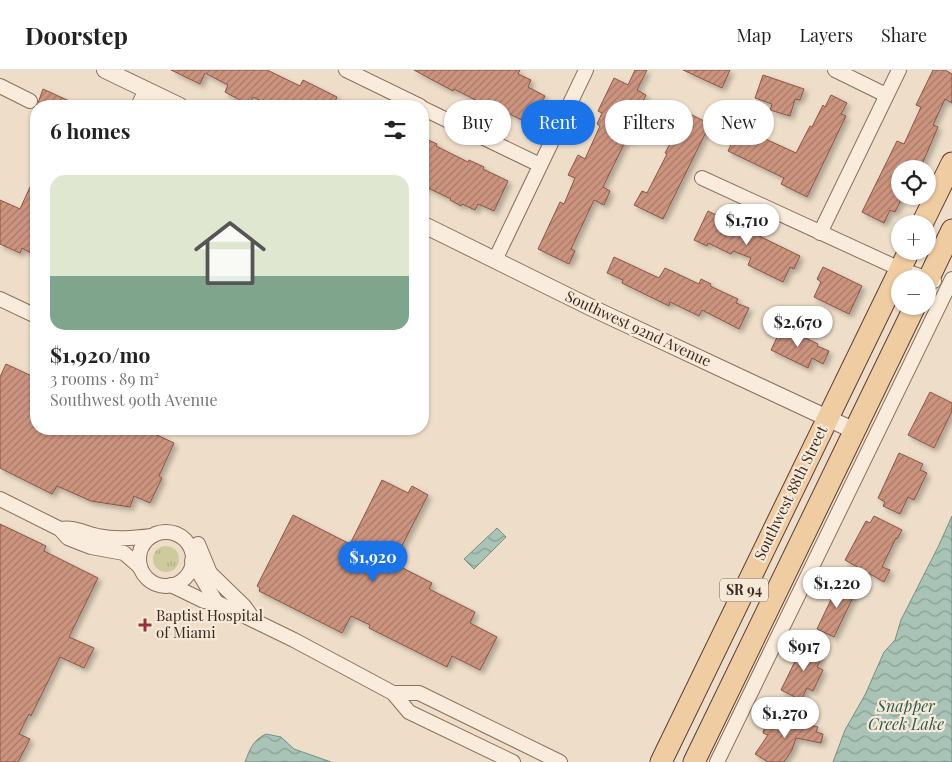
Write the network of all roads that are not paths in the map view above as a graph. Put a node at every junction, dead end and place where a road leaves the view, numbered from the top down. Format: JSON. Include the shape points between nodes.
{"nodes":[{"id":1,"x":105,"y":70,"type":"edge"},
{"id":2,"x":346,"y":70,"type":"edge"},
{"id":3,"x":586,"y":70,"type":"edge"},
{"id":4,"x":835,"y":70,"type":"edge"},
{"id":5,"x":899,"y":70,"type":"edge"},
{"id":6,"x":0,"y":86,"type":"edge"},
{"id":7,"x":146,"y":90,"type":"junction"},
{"id":8,"x":886,"y":95,"type":"junction"},
{"id":9,"x":30,"y":100,"type":"dead end"},
{"id":10,"x":141,"y":100,"type":"edge"},
{"id":11,"x":167,"y":100,"type":"edge"},
{"id":12,"x":407,"y":100,"type":"edge"},
{"id":13,"x":429,"y":111,"type":"edge"},
{"id":14,"x":952,"y":163,"type":"edge"},
{"id":15,"x":540,"y":165,"type":"junction"},
{"id":16,"x":702,"y":178,"type":"dead end"},
{"id":17,"x":926,"y":215,"type":"edge"},
{"id":18,"x":429,"y":227,"type":"edge"},
{"id":19,"x":952,"y":230,"type":"edge"},
{"id":20,"x":820,"y":233,"type":"junction"},
{"id":21,"x":891,"y":256,"type":"edge"},
{"id":22,"x":495,"y":260,"type":"junction"},
{"id":23,"x":904,"y":260,"type":"edge"},
{"id":24,"x":917,"y":270,"type":"edge"},
{"id":25,"x":932,"y":270,"type":"edge"},
{"id":26,"x":936,"y":281,"type":"edge"},
{"id":27,"x":951,"y":285,"type":"edge"},
{"id":28,"x":0,"y":299,"type":"edge"},
{"id":29,"x":30,"y":313,"type":"edge"},
{"id":30,"x":911,"y":315,"type":"edge"},
{"id":31,"x":828,"y":418,"type":"junction"},
{"id":32,"x":856,"y":431,"type":"junction"},
{"id":33,"x":0,"y":499,"type":"edge"},
{"id":34,"x":60,"y":529,"type":"junction"},
{"id":35,"x":152,"y":536,"type":"junction"},
{"id":36,"x":198,"y":544,"type":"dead end"},
{"id":37,"x":192,"y":561,"type":"junction"},
{"id":38,"x":140,"y":567,"type":"junction"},
{"id":39,"x":171,"y":586,"type":"junction"},
{"id":40,"x":216,"y":602,"type":"junction"},
{"id":41,"x":254,"y":621,"type":"junction"},
{"id":42,"x":393,"y":693,"type":"junction"},
{"id":43,"x":514,"y":762,"type":"edge"},
{"id":44,"x":560,"y":762,"type":"edge"},
{"id":45,"x":661,"y":762,"type":"edge"},
{"id":46,"x":694,"y":762,"type":"edge"},
{"id":47,"x":717,"y":762,"type":"edge"}],
"edges":[{"from":1,"to":7,"type":"street"},
{"from":2,"to":12,"type":"street"},
{"from":3,"to":15,"type":"street"},
{"from":4,"to":8,"type":"street"},
{"from":5,"to":8,"type":"street"},
{"from":6,"to":9,"type":"street"},
{"from":7,"to":10,"type":"street"},
{"from":7,"to":11,"type":"street"},
{"from":8,"to":20,"type":"street"},
{"from":13,"to":15,"type":"street"},
{"from":14,"to":17,"type":"main road"},
{"from":15,"to":22,"type":"street"},
{"from":16,"to":20,"type":"street"},
{"from":18,"to":22,"type":"street","name":"Southwest 92nd Avenue"},
{"from":19,"to":25,"type":"main road"},
{"from":20,"to":21,"type":"street"},
{"from":22,"to":31,"type":"street","name":"Southwest 92nd Avenue"},
{"from":23,"to":24,"type":"street"},
{"from":23,"to":31,"type":"main road","name":"Southwest 88th Street","number":"SR 94"},
{"from":26,"to":27,"type":"street"},
{"from":27,"to":47,"type":"street"},
{"from":28,"to":29,"type":"street"},
{"from":30,"to":32,"type":"main road","name":"Southwest 88th Street","number":"SR 94"},
{"from":31,"to":32,"type":"street","name":"Southwest 92nd Avenue"},
{"from":31,"to":45,"type":"main road","name":"Southwest 88th Street","number":"SR 94"},
{"from":32,"to":46,"type":"main road","name":"Southwest 88th Street","number":"SR 94"},
{"from":33,"to":34,"type":"street"},
{"from":34,"to":35,"type":"street","via":[[74,528],[114,538]]},
{"from":34,"to":38,"type":"street","via":[[68,538],[91,547],[124,553]]},
{"from":35,"to":37,"type":"street","via":[[166,532],[179,536],[188,545]]},
{"from":35,"to":38,"type":"street","via":[[140,549]]},
{"from":36,"to":41,"type":"street","via":[[210,573],[244,606]]},
{"from":37,"to":39,"type":"street","via":[[188,574]]},
{"from":37,"to":40,"type":"street"},
{"from":38,"to":39,"type":"street","via":[[150,581]]},
{"from":39,"to":40,"type":"street","via":[[204,601]]},
{"from":40,"to":41,"type":"street"},
{"from":41,"to":42,"type":"street"},
{"from":42,"to":43,"type":"street","via":[[409,712]]},
{"from":42,"to":44,"type":"street","via":[[419,693]]}]}
